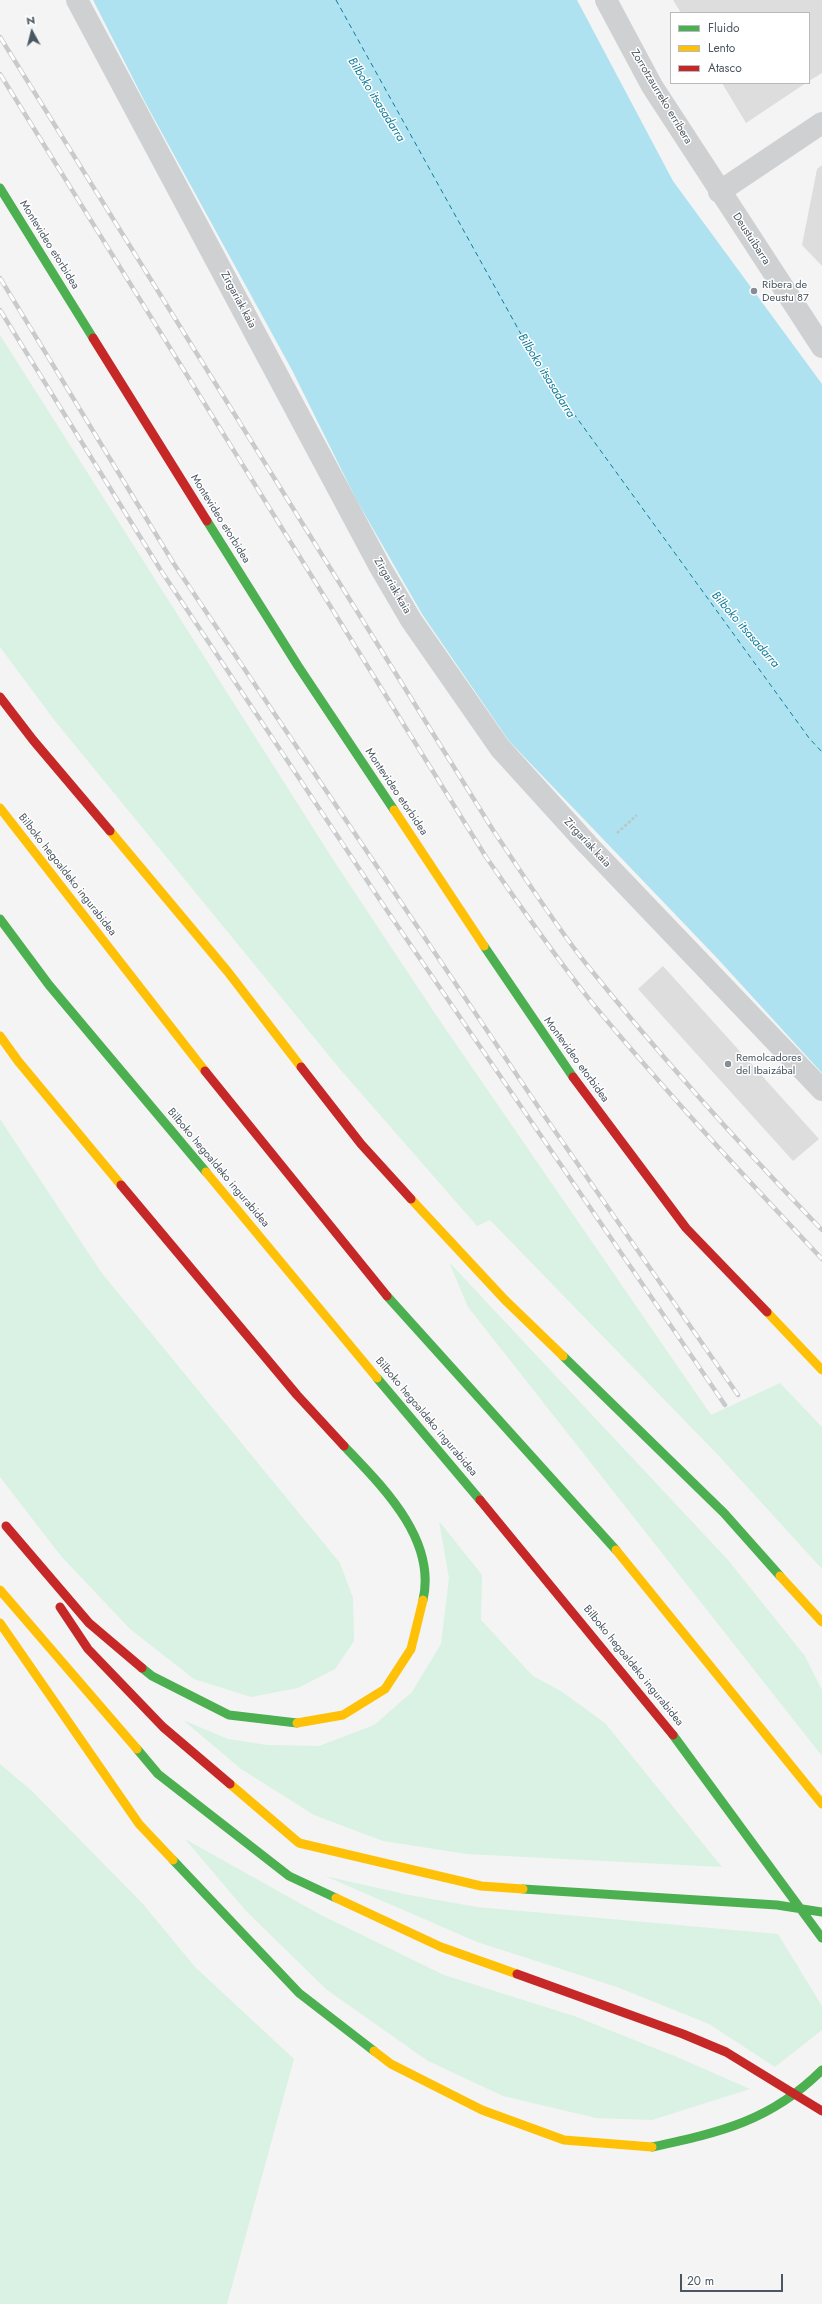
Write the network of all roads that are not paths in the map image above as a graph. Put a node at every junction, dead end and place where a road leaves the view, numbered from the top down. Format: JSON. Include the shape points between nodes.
{"nodes":[{"id":1,"x":77,"y":0,"type":"edge"},
{"id":2,"x":606,"y":0,"type":"edge"},
{"id":3,"x":822,"y":123,"type":"edge"},
{"id":4,"x":0,"y":188,"type":"edge"},
{"id":5,"x":719,"y":192,"type":"junction"},
{"id":6,"x":822,"y":347,"type":"edge"},
{"id":7,"x":0,"y":697,"type":"edge"},
{"id":8,"x":0,"y":808,"type":"edge"},
{"id":9,"x":0,"y":919,"type":"edge"},
{"id":10,"x":0,"y":1036,"type":"edge"},
{"id":11,"x":822,"y":1090,"type":"edge"},
{"id":12,"x":822,"y":1370,"type":"edge"},
{"id":13,"x":0,"y":1518,"type":"edge"},
{"id":14,"x":6,"y":1526,"type":"junction"},
{"id":15,"x":0,"y":1590,"type":"edge"},
{"id":16,"x":822,"y":1622,"type":"edge"},
{"id":17,"x":0,"y":1623,"type":"edge"},
{"id":18,"x":822,"y":1804,"type":"edge"},
{"id":19,"x":822,"y":1912,"type":"edge"},
{"id":20,"x":822,"y":1938,"type":"edge"},
{"id":21,"x":822,"y":2070,"type":"edge"},
{"id":22,"x":822,"y":2111,"type":"edge"}],
"edges":[{"from":1,"to":11,"type":"street","name":"Zirgariak kaia","via":[[380,567],[411,620],[500,748]]},
{"from":2,"to":5,"type":"street","name":"Zorrotzaurreko erribera","via":[[652,86]]},
{"from":3,"to":5,"type":"street"},
{"from":4,"to":12,"type":"main road","name":"Montevideo etorbidea","via":[[298,666],[551,1047],[686,1228]]},
{"from":5,"to":6,"type":"street","name":"Deustuibarra"},
{"from":7,"to":16,"type":"main road","via":[[33,740],[228,972],[361,1144],[505,1300],[724,1513]]},
{"from":8,"to":18,"type":"main road","name":"Bilboko hegoaldeko ingurabidea","via":[[201,1066],[405,1318],[626,1562]]},
{"from":9,"to":20,"type":"main road","name":"Bilboko hegoaldeko ingurabidea","via":[[49,985],[556,1591],[678,1741]]},
{"from":10,"to":14,"type":"main road","via":[[18,1061],[297,1396],[386,1491],[419,1544],[426,1586],[411,1649],[385,1689],[343,1715],[298,1723],[229,1716],[152,1676],[89,1623]]},
{"from":13,"to":14,"type":"main road"},
{"from":14,"to":19,"type":"main road","via":[[88,1649],[163,1727],[298,1843],[481,1886],[777,1905]]},
{"from":15,"to":22,"type":"main road","via":[[158,1774],[289,1876],[441,1947],[683,2034],[726,2052]]},
{"from":17,"to":21,"type":"main road","via":[[139,1824],[299,1993],[391,2064],[482,2110],[564,2140],[650,2147],[719,2132],[761,2116],[803,2089]]}]}
